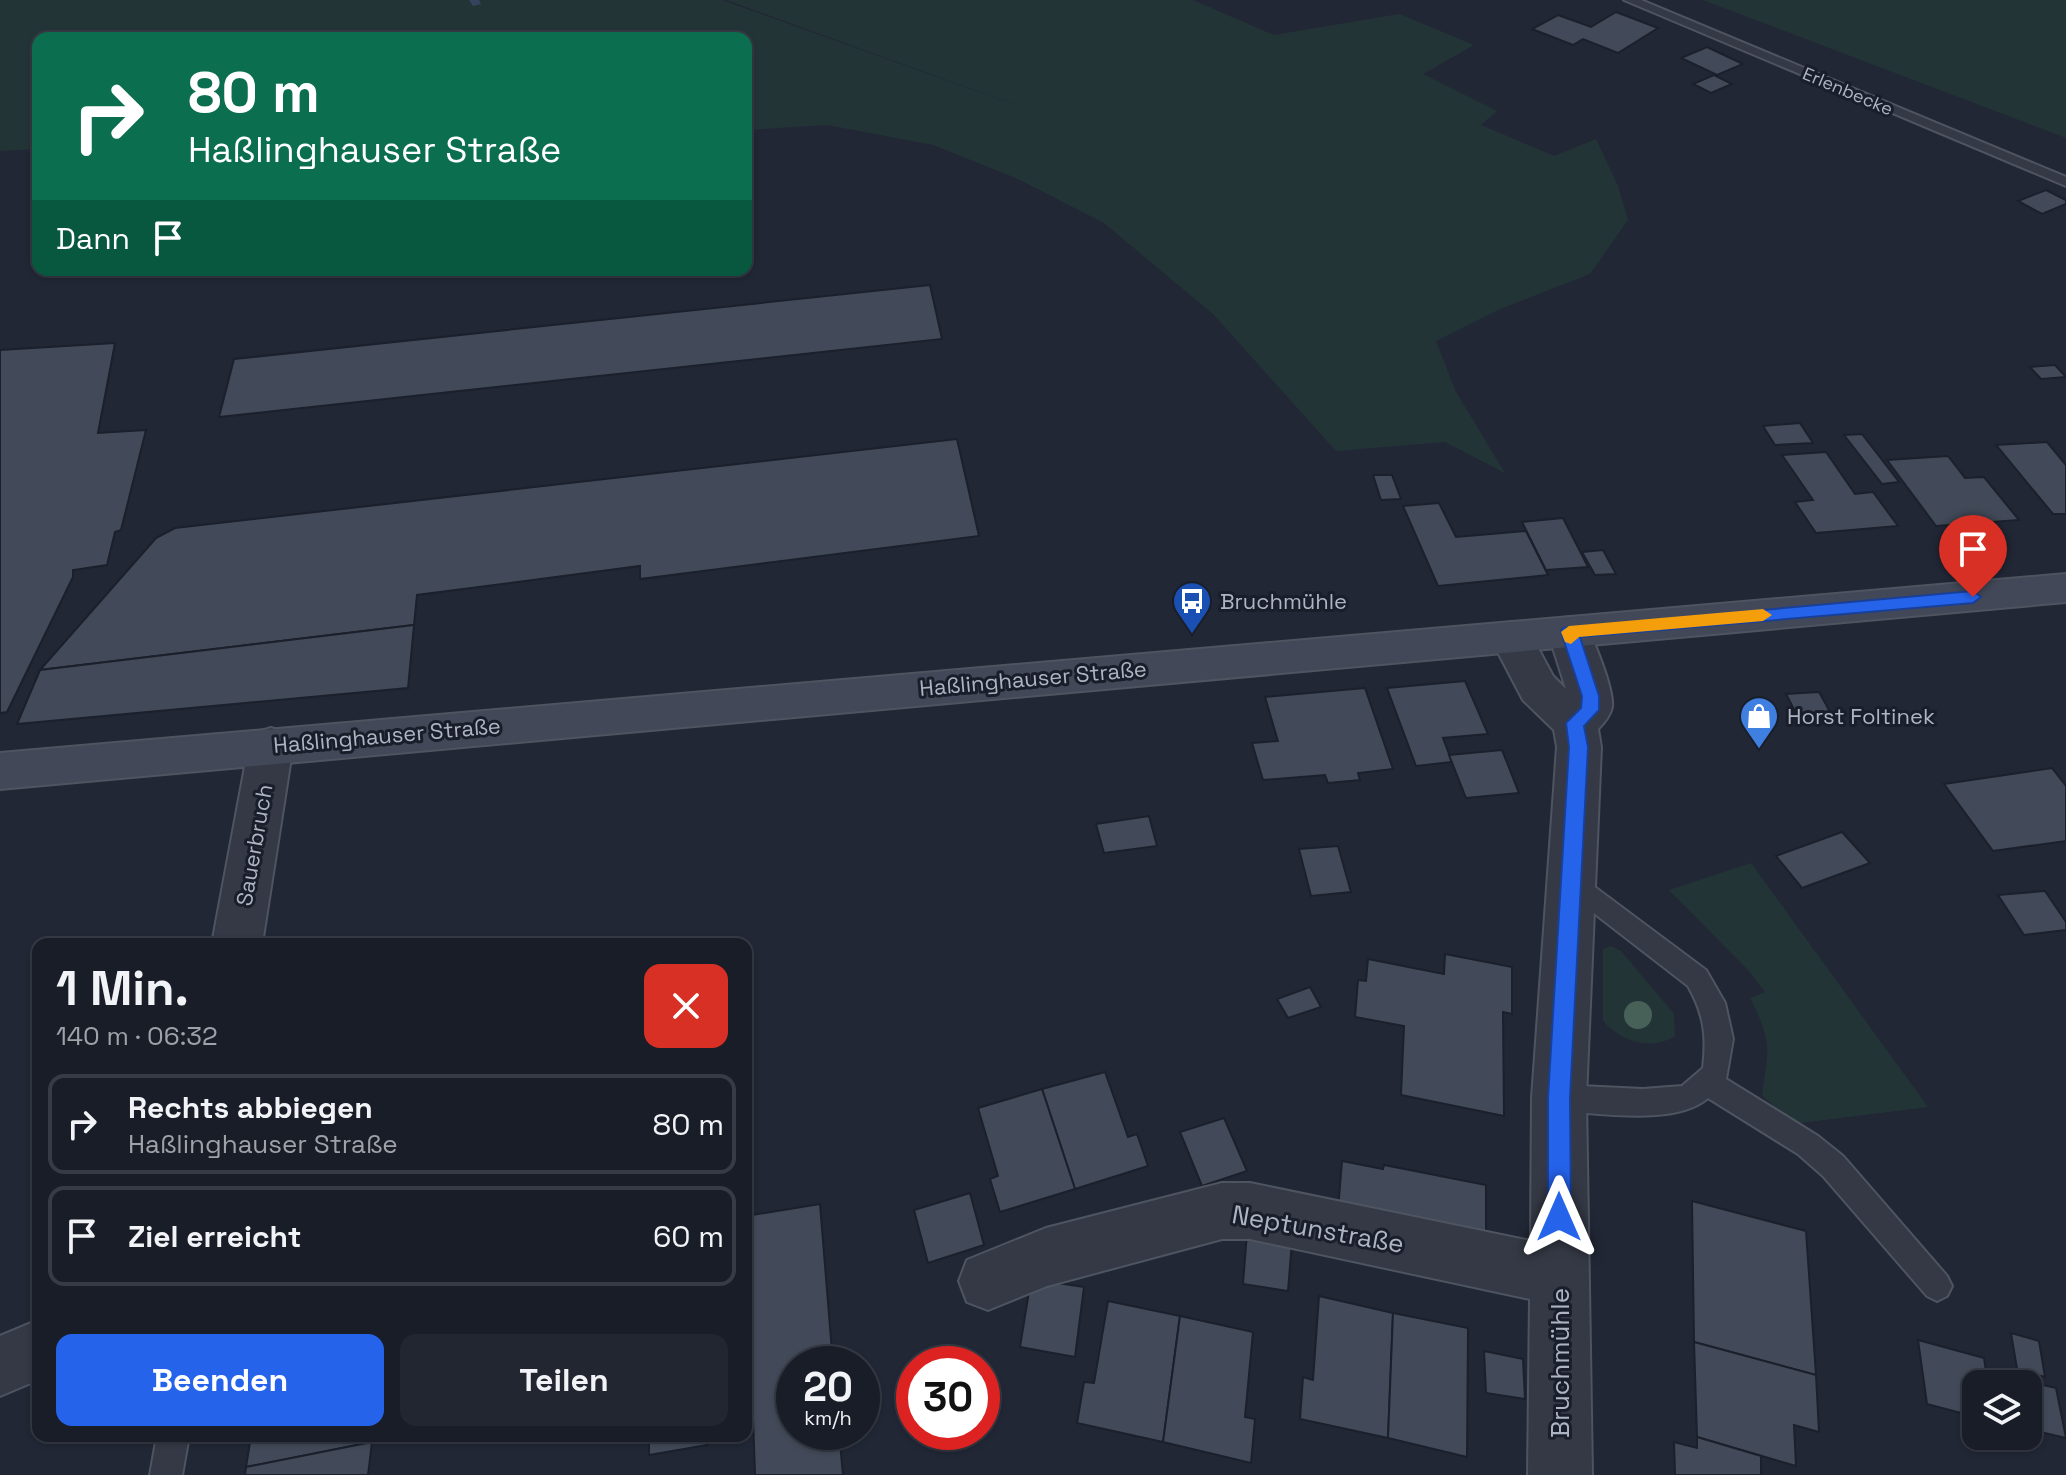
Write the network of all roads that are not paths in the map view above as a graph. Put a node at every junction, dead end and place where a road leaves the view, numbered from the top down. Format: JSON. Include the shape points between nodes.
{"nodes":[{"id":1,"x":1630,"y":0,"type":"edge"},
{"id":2,"x":2066,"y":182,"type":"edge"},
{"id":3,"x":2066,"y":588,"type":"edge"},
{"id":4,"x":1569,"y":632,"type":"junction"},
{"id":5,"x":1511,"y":637,"type":"junction"},
{"id":6,"x":1575,"y":723,"type":"junction"},
{"id":7,"x":271,"y":745,"type":"junction"},
{"id":8,"x":0,"y":771,"type":"edge"},
{"id":9,"x":1572,"y":883,"type":"junction"},
{"id":10,"x":238,"y":938,"type":"edge"},
{"id":11,"x":1706,"y":1082,"type":"junction"},
{"id":12,"x":1559,"y":1098,"type":"junction"},
{"id":13,"x":1560,"y":1276,"type":"junction"},
{"id":14,"x":988,"y":1281,"type":"dead end"},
{"id":15,"x":1937,"y":1286,"type":"dead end"},
{"id":16,"x":32,"y":1353,"type":"edge"},
{"id":17,"x":0,"y":1366,"type":"edge"},
{"id":18,"x":172,"y":1442,"type":"edge"},
{"id":19,"x":166,"y":1475,"type":"edge"},
{"id":20,"x":1560,"y":1475,"type":"edge"}],
"edges":[{"from":1,"to":2,"type":"lane","name":"Erlenbecke"},
{"from":3,"to":4,"type":"main road","name":"Haßlinghauser Straße"},
{"from":4,"to":5,"type":"main road","name":"Haßlinghauser Straße"},
{"from":4,"to":6,"type":"street","name":"Bruchmühle","via":[[1590,696],[1590,710]]},
{"from":5,"to":6,"type":"street","via":[[1538,688]]},
{"from":5,"to":7,"type":"main road","name":"Haßlinghauser Straße"},
{"from":6,"to":9,"type":"street","name":"Bruchmühle","via":[[1579,747]]},
{"from":7,"to":8,"type":"main road","name":"Haßlinghauser Straße"},
{"from":7,"to":10,"type":"street","name":"Sauerbruch"},
{"from":9,"to":11,"type":"lane","via":[[1697,978],[1712,1003],[1720,1039],[1715,1074]]},
{"from":9,"to":12,"type":"street","name":"Bruchmühle"},
{"from":11,"to":12,"type":"lane","via":[[1688,1098]]},
{"from":11,"to":15,"type":"lane","via":[[1833,1166]]},
{"from":12,"to":13,"type":"street","name":"Bruchmühle"},
{"from":13,"to":14,"type":"street","name":"Neptunstraße","via":[[1250,1211],[1222,1211],[1046,1257]]},
{"from":13,"to":20,"type":"street","name":"Bruchmühle"},
{"from":16,"to":17,"type":"street"},
{"from":18,"to":19,"type":"lane"}]}
